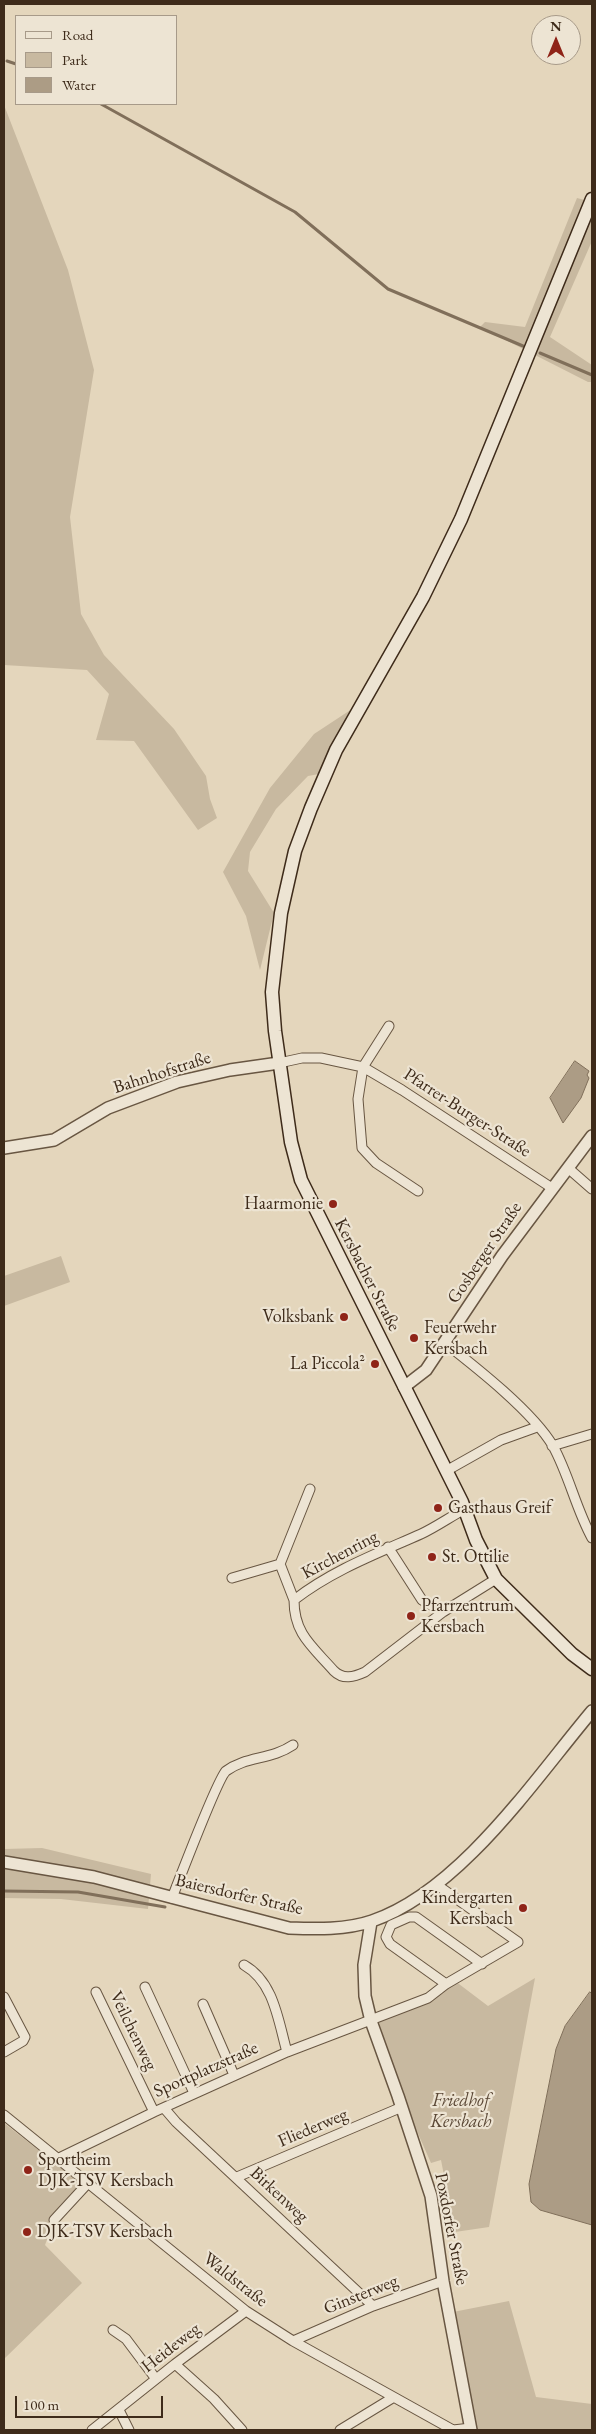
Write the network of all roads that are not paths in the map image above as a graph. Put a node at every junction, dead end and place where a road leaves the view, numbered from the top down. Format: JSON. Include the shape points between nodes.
{"nodes":[{"id":1,"x":592,"y":199,"type":"edge"},
{"id":2,"x":390,"y":1026,"type":"dead end"},
{"id":3,"x":363,"y":1068,"type":"junction"},
{"id":4,"x":280,"y":1069,"type":"junction"},
{"id":5,"x":592,"y":1136,"type":"edge"},
{"id":6,"x":4,"y":1148,"type":"edge"},
{"id":7,"x":568,"y":1168,"type":"junction"},
{"id":8,"x":552,"y":1188,"type":"junction"},
{"id":9,"x":592,"y":1190,"type":"edge"},
{"id":10,"x":418,"y":1191,"type":"dead end"},
{"id":11,"x":445,"y":1343,"type":"junction"},
{"id":12,"x":404,"y":1387,"type":"junction"},
{"id":13,"x":537,"y":1427,"type":"junction"},
{"id":14,"x":592,"y":1434,"type":"edge"},
{"id":15,"x":552,"y":1446,"type":"junction"},
{"id":16,"x":446,"y":1471,"type":"junction"},
{"id":17,"x":310,"y":1489,"type":"dead end"},
{"id":18,"x":464,"y":1509,"type":"junction"},
{"id":19,"x":590,"y":1527,"type":"edge"},
{"id":20,"x":592,"y":1538,"type":"edge"},
{"id":21,"x":388,"y":1547,"type":"junction"},
{"id":22,"x":280,"y":1564,"type":"junction"},
{"id":23,"x":232,"y":1578,"type":"dead end"},
{"id":24,"x":496,"y":1579,"type":"junction"},
{"id":25,"x":294,"y":1600,"type":"junction"},
{"id":26,"x":443,"y":1612,"type":"junction"},
{"id":27,"x":592,"y":1669,"type":"edge"},
{"id":28,"x":592,"y":1711,"type":"edge"},
{"id":29,"x":293,"y":1745,"type":"dead end"},
{"id":30,"x":4,"y":1862,"type":"edge"},
{"id":31,"x":437,"y":1885,"type":"junction"},
{"id":32,"x":172,"y":1898,"type":"junction"},
{"id":33,"x":371,"y":1922,"type":"junction"},
{"id":34,"x":482,"y":1964,"type":"junction"},
{"id":35,"x":244,"y":1965,"type":"dead end"},
{"id":36,"x":446,"y":1984,"type":"junction"},
{"id":37,"x":145,"y":1987,"type":"dead end"},
{"id":38,"x":96,"y":1992,"type":"dead end"},
{"id":39,"x":4,"y":1997,"type":"edge"},
{"id":40,"x":203,"y":2004,"type":"dead end"},
{"id":41,"x":370,"y":2021,"type":"junction"},
{"id":42,"x":4,"y":2052,"type":"edge"},
{"id":43,"x":287,"y":2052,"type":"junction"},
{"id":44,"x":234,"y":2075,"type":"junction"},
{"id":45,"x":194,"y":2094,"type":"junction"},
{"id":46,"x":402,"y":2107,"type":"junction"},
{"id":47,"x":164,"y":2108,"type":"junction"},
{"id":48,"x":154,"y":2112,"type":"junction"},
{"id":49,"x":4,"y":2115,"type":"edge"},
{"id":50,"x":59,"y":2158,"type":"junction"},
{"id":51,"x":237,"y":2177,"type":"junction"},
{"id":52,"x":89,"y":2182,"type":"junction"},
{"id":53,"x":54,"y":2220,"type":"dead end"},
{"id":54,"x":443,"y":2281,"type":"junction"},
{"id":55,"x":373,"y":2306,"type":"junction"},
{"id":56,"x":246,"y":2312,"type":"junction"},
{"id":57,"x":113,"y":2330,"type":"dead end"},
{"id":58,"x":293,"y":2341,"type":"junction"},
{"id":59,"x":175,"y":2364,"type":"junction"},
{"id":60,"x":156,"y":2380,"type":"junction"},
{"id":61,"x":394,"y":2397,"type":"junction"},
{"id":62,"x":119,"y":2410,"type":"junction"},
{"id":63,"x":471,"y":2429,"type":"edge"},
{"id":64,"x":92,"y":2430,"type":"edge"},
{"id":65,"x":129,"y":2430,"type":"edge"},
{"id":66,"x":242,"y":2430,"type":"edge"},
{"id":67,"x":340,"y":2430,"type":"edge"}],
"edges":[{"from":1,"to":4,"type":"main road","name":"Kersbacher Straße","via":[[449,545],[424,598],[336,750],[308,816],[287,883],[276,940],[272,992]]},
{"from":2,"to":3,"type":"street"},
{"from":3,"to":4,"type":"street","name":"Pfarrer-Burger-Straße","via":[[321,1058],[302,1058]]},
{"from":3,"to":8,"type":"street","name":"Pfarrer-Burger-Straße"},
{"from":3,"to":10,"type":"street","via":[[358,1099],[362,1148],[376,1163]]},
{"from":4,"to":6,"type":"street","name":"Bahnhofstraße","via":[[230,1070],[177,1082],[108,1108],[54,1140]]},
{"from":4,"to":12,"type":"main road","name":"Kersbacher Straße","via":[[291,1142],[301,1180]]},
{"from":5,"to":7,"type":"street","name":"Gosberger Straße"},
{"from":7,"to":8,"type":"street","name":"Gosberger Straße"},
{"from":7,"to":9,"type":"street"},
{"from":8,"to":11,"type":"street","name":"Gosberger Straße","via":[[502,1256]]},
{"from":11,"to":12,"type":"street","name":"Gosberger Straße","via":[[426,1370]]},
{"from":11,"to":13,"type":"street","via":[[480,1370]]},
{"from":12,"to":16,"type":"main road","name":"Kersbacher Straße"},
{"from":13,"to":15,"type":"street"},
{"from":13,"to":16,"type":"street","via":[[501,1440]]},
{"from":14,"to":15,"type":"street"},
{"from":15,"to":19,"type":"street"},
{"from":16,"to":18,"type":"main road","name":"Kersbacher Straße"},
{"from":17,"to":22,"type":"street"},
{"from":18,"to":21,"type":"street","name":"Kirchenring","via":[[422,1533]]},
{"from":18,"to":24,"type":"main road","name":"Kersbacher Straße"},
{"from":19,"to":20,"type":"street"},
{"from":21,"to":25,"type":"street","name":"Kirchenring","via":[[316,1583]]},
{"from":21,"to":26,"type":"street","via":[[422,1600]]},
{"from":22,"to":23,"type":"street"},
{"from":22,"to":25,"type":"street"},
{"from":24,"to":26,"type":"street","name":"Kirchenring"},
{"from":24,"to":27,"type":"main road","name":"Kersbacher Straße","via":[[572,1654]]},
{"from":25,"to":26,"type":"street","name":"Kirchenring","via":[[294,1616],[305,1640],[338,1675],[353,1677],[365,1672]]},
{"from":28,"to":31,"type":"street","name":"Baiersdorfer Straße","via":[[496,1826]]},
{"from":29,"to":32,"type":"street","via":[[262,1759],[244,1761],[224,1773]]},
{"from":30,"to":32,"type":"street","name":"Baiersdorfer Straße","via":[[94,1877]]},
{"from":31,"to":33,"type":"street","name":"Baiersdorfer Straße","via":[[409,1904]]},
{"from":31,"to":34,"type":"street","name":"Sportplatzstraße","via":[[518,1942]]},
{"from":32,"to":33,"type":"street","name":"Baiersdorfer Straße","via":[[289,1928],[342,1927]]},
{"from":33,"to":41,"type":"street","name":"Poxdorfer Straße","via":[[364,1965]]},
{"from":34,"to":36,"type":"street","name":"Sportplatzstraße"},
{"from":34,"to":36,"type":"street","via":[[416,1916],[391,1926],[386,1937],[390,1944]]},
{"from":35,"to":43,"type":"street","via":[[264,1981]]},
{"from":36,"to":41,"type":"street","name":"Sportplatzstraße","via":[[428,1998]]},
{"from":37,"to":45,"type":"street"},
{"from":38,"to":48,"type":"street","name":"Veilchenweg"},
{"from":39,"to":42,"type":"street","via":[[25,2037]]},
{"from":40,"to":44,"type":"street"},
{"from":41,"to":43,"type":"street","name":"Sportplatzstraße"},
{"from":41,"to":46,"type":"street","name":"Poxdorfer Straße"},
{"from":43,"to":44,"type":"street","name":"Sportplatzstraße"},
{"from":44,"to":45,"type":"street","name":"Sportplatzstraße"},
{"from":45,"to":47,"type":"street","name":"Sportplatzstraße"},
{"from":46,"to":51,"type":"street","name":"Fliederweg"},
{"from":46,"to":54,"type":"street","name":"Poxdorfer Straße","via":[[431,2196]]},
{"from":47,"to":48,"type":"street","name":"Sportplatzstraße"},
{"from":47,"to":51,"type":"street","name":"Birkenweg"},
{"from":48,"to":50,"type":"street","name":"Sportplatzstraße"},
{"from":49,"to":50,"type":"street","name":"Waldstraße"},
{"from":50,"to":52,"type":"street","name":"Waldstraße"},
{"from":51,"to":55,"type":"street","name":"Birkenweg"},
{"from":52,"to":53,"type":"street"},
{"from":52,"to":56,"type":"street","name":"Waldstraße"},
{"from":54,"to":55,"type":"street","name":"Ginsterweg"},
{"from":54,"to":63,"type":"street","name":"Poxdorfer Straße"},
{"from":55,"to":58,"type":"street","name":"Ginsterweg"},
{"from":56,"to":58,"type":"street","name":"Waldstraße"},
{"from":56,"to":59,"type":"street","name":"Heideweg"},
{"from":57,"to":60,"type":"street","via":[[126,2339]]},
{"from":58,"to":61,"type":"street","name":"Waldstraße"},
{"from":59,"to":60,"type":"street","name":"Heideweg"},
{"from":59,"to":66,"type":"street"},
{"from":60,"to":62,"type":"street","name":"Heideweg"},
{"from":61,"to":63,"type":"street","name":"Waldstraße","via":[[453,2430]]},
{"from":61,"to":67,"type":"street"},
{"from":62,"to":64,"type":"street","name":"Heideweg"},
{"from":62,"to":65,"type":"street"}]}
